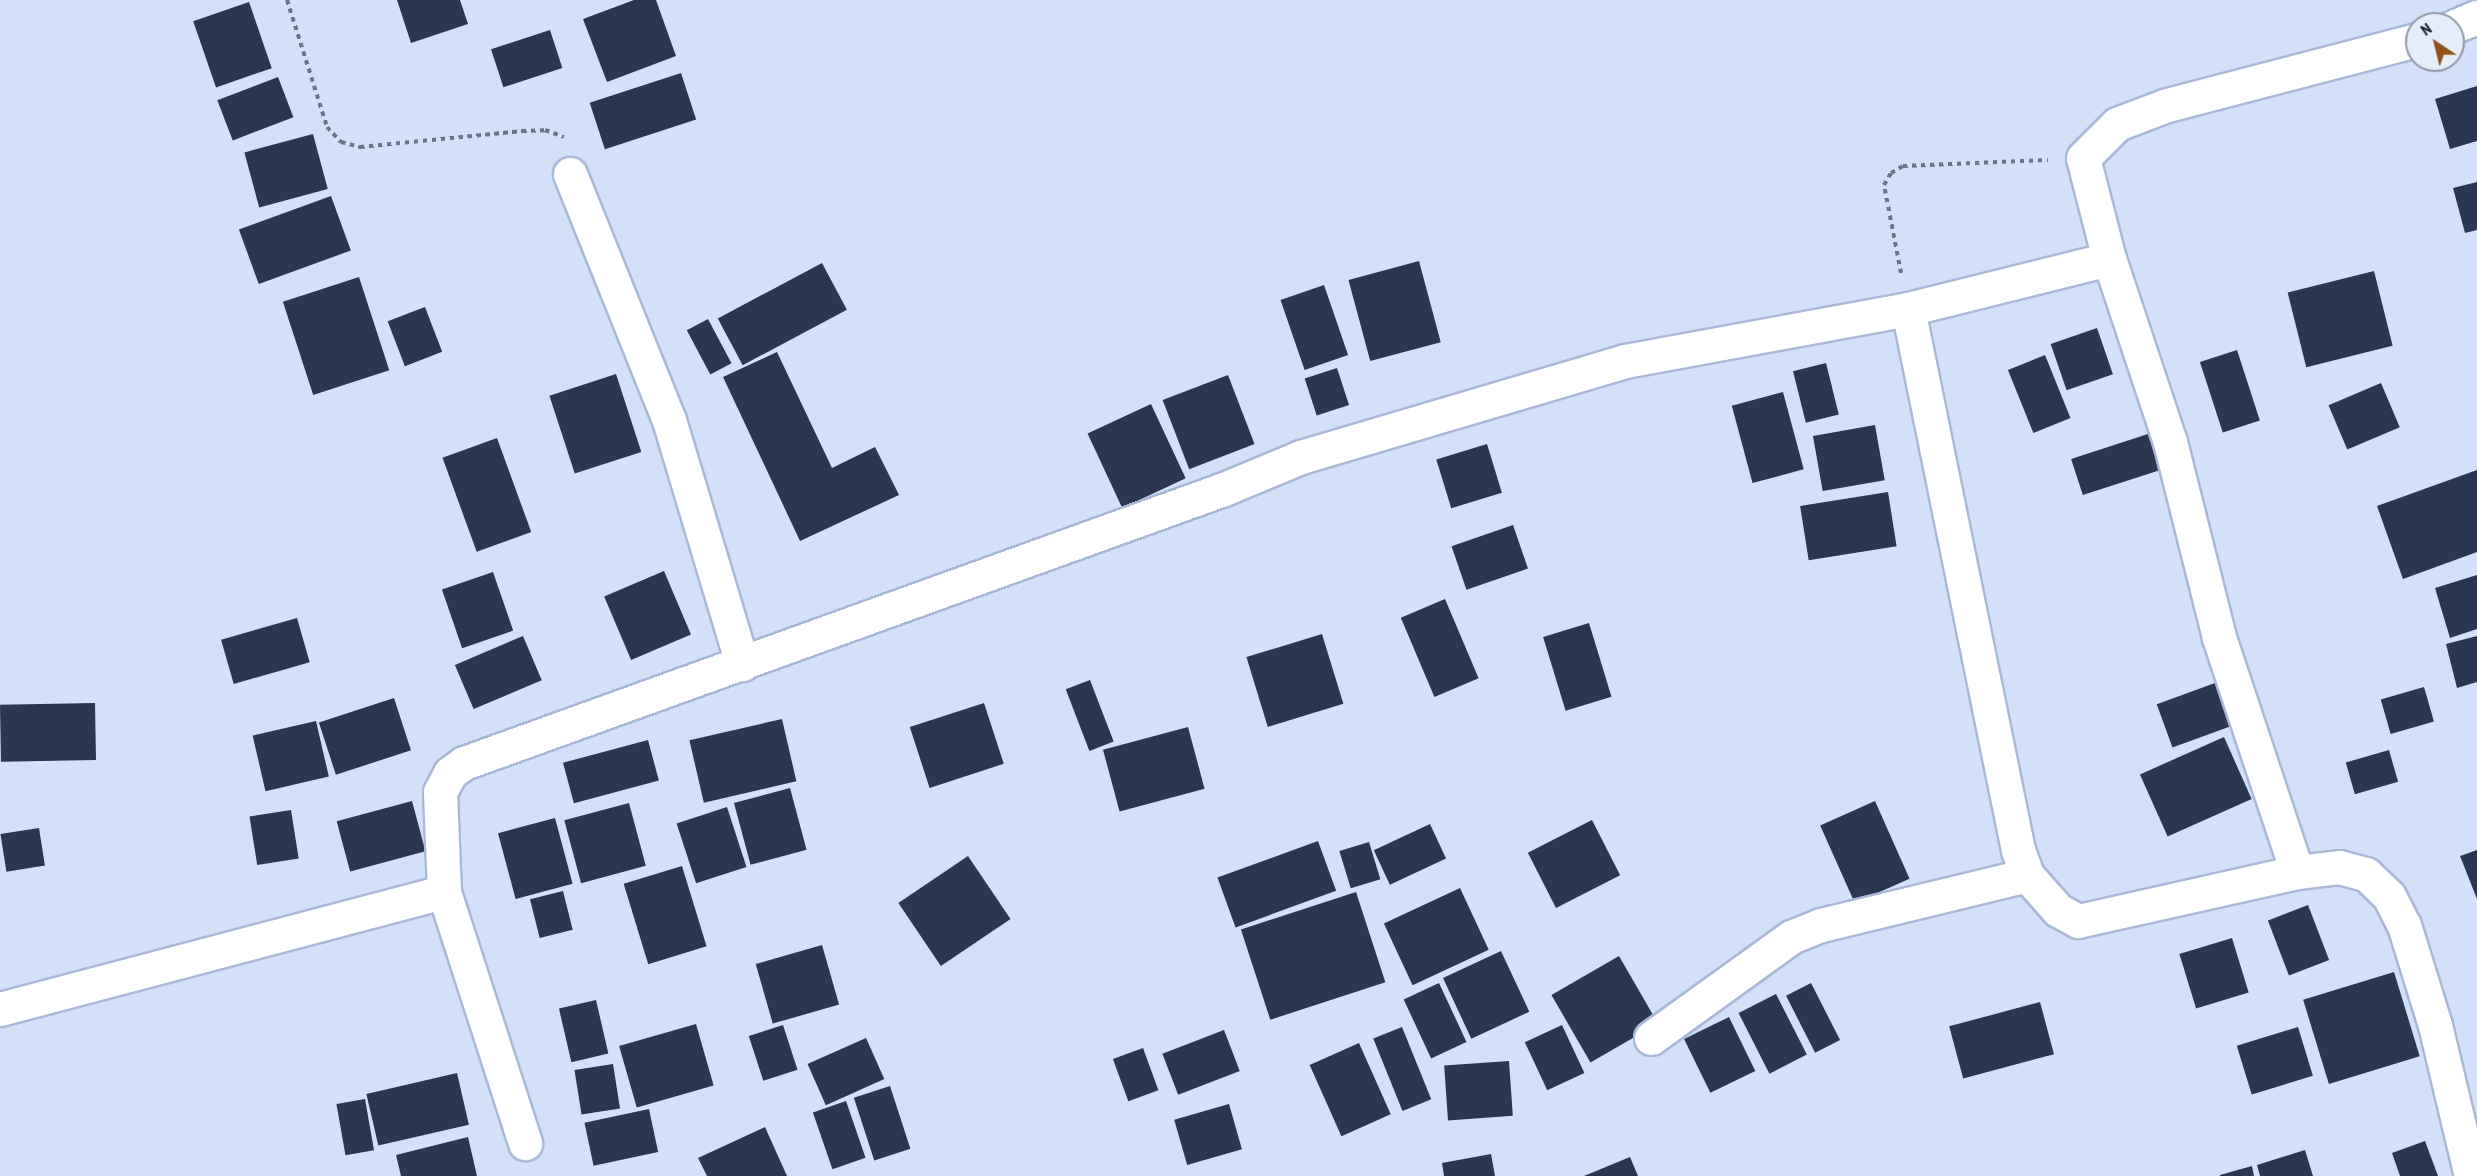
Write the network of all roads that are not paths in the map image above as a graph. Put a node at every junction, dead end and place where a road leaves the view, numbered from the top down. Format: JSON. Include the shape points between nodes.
{"nodes":[{"id":1,"x":2405,"y":43,"type":"edge"},
{"id":2,"x":570,"y":174,"type":"road end"},
{"id":3,"x":2109,"y":259,"type":"junction"},
{"id":4,"x":1908,"y":309,"type":"junction"},
{"id":5,"x":742,"y":664,"type":"junction"},
{"id":6,"x":2298,"y":872,"type":"junction"},
{"id":7,"x":2027,"y":875,"type":"junction"},
{"id":8,"x":444,"y":892,"type":"junction"},
{"id":9,"x":0,"y":1010,"type":"edge"},
{"id":10,"x":1651,"y":1038,"type":"dead end"},
{"id":11,"x":525,"y":1143,"type":"dead end"},
{"id":12,"x":2471,"y":1176,"type":"edge"}],
"edges":[{"from":1,"to":3,"type":"street","via":[[2168,105],[2117,124],[2083,158]]},
{"from":2,"to":5,"type":"street","via":[[669,420]]},
{"from":3,"to":4,"type":"street"},
{"from":3,"to":6,"type":"street","via":[[2158,403],[2219,637]]},
{"from":4,"to":5,"type":"street","via":[[1624,361],[1473,403],[1301,458]]},
{"from":4,"to":7,"type":"street","via":[[2018,850]]},
{"from":5,"to":8,"type":"street","via":[[465,763],[450,773],[440,792]]},
{"from":6,"to":7,"type":"street","via":[[2079,921],[2058,910]]},
{"from":6,"to":12,"type":"street","via":[[2348,869],[2366,874],[2389,896],[2404,925],[2434,1025]]},
{"from":7,"to":10,"type":"street","via":[[1821,925],[1791,937]]},
{"from":8,"to":9,"type":"street"},
{"from":8,"to":11,"type":"street"}]}
